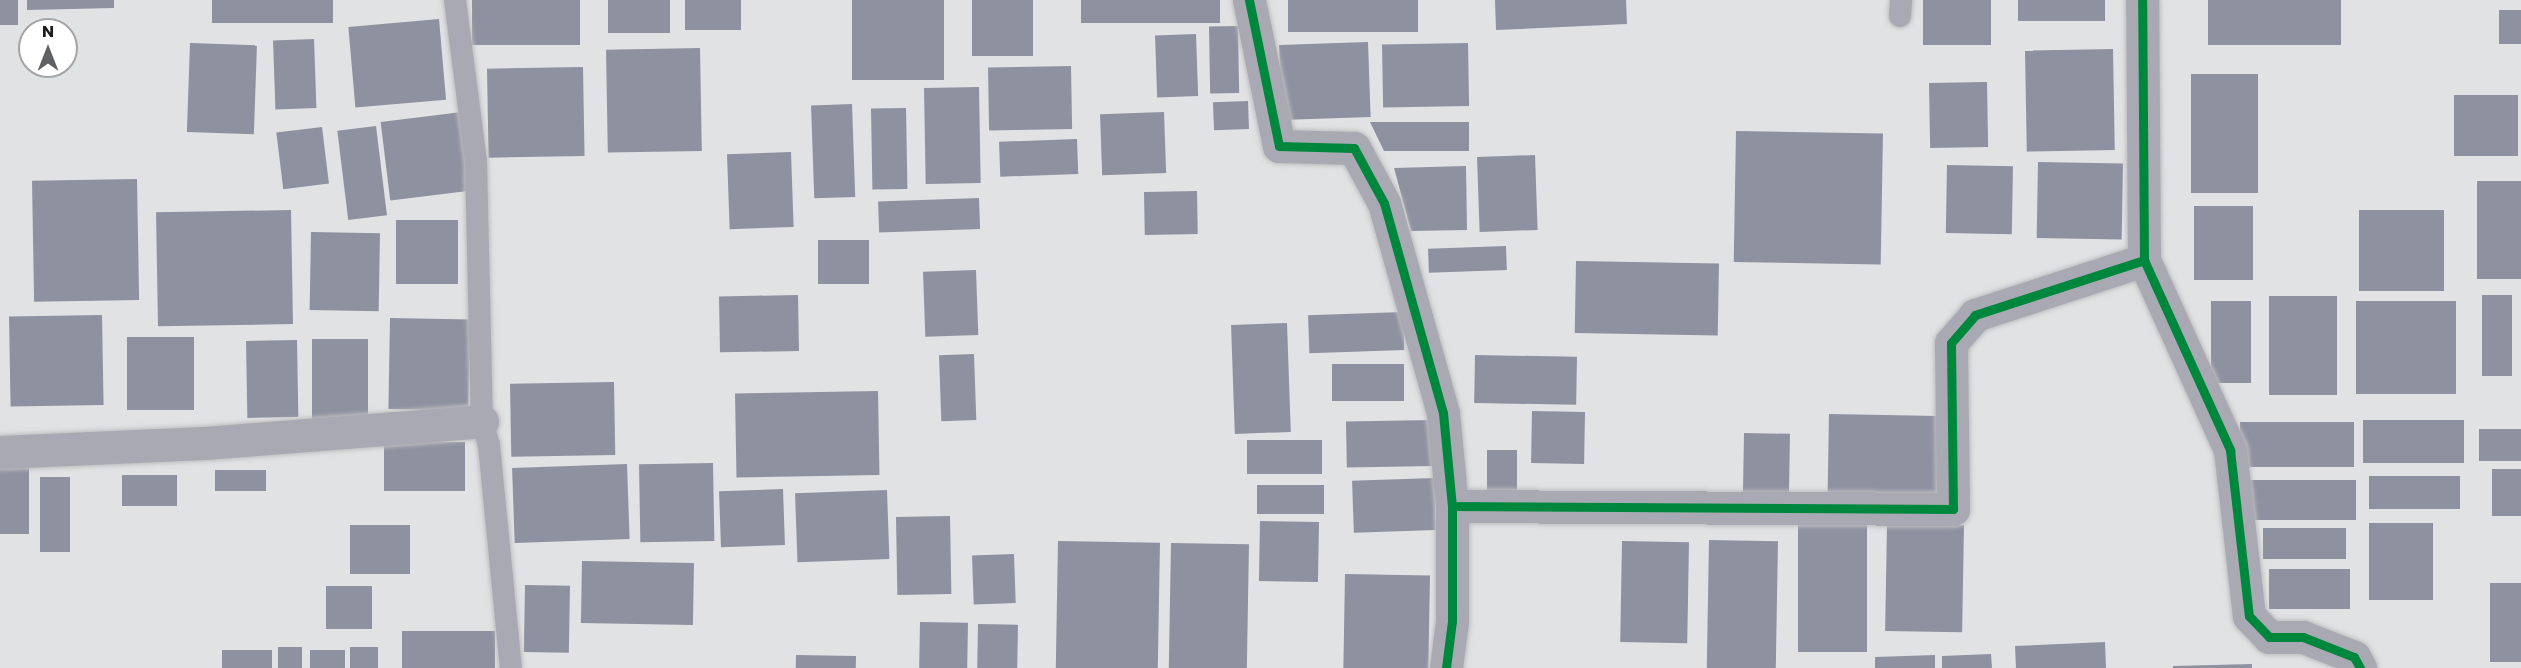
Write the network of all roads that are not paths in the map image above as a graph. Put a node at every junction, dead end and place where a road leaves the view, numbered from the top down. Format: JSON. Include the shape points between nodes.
{"nodes":[{"id":1,"x":455,"y":0,"type":"edge"},
{"id":2,"x":1249,"y":0,"type":"edge"},
{"id":3,"x":2142,"y":0,"type":"edge"},
{"id":4,"x":2144,"y":260,"type":"junction"},
{"id":5,"x":482,"y":421,"type":"junction"},
{"id":6,"x":0,"y":452,"type":"edge"},
{"id":7,"x":1452,"y":506,"type":"junction"},
{"id":8,"x":511,"y":668,"type":"edge"},
{"id":9,"x":1446,"y":668,"type":"edge"},
{"id":10,"x":2360,"y":668,"type":"edge"}],
"edges":[{"from":1,"to":5,"type":"lane","via":[[476,162]]},
{"from":2,"to":7,"type":"street","via":[[1279,146],[1354,148],[1384,203],[1443,413]]},
{"from":3,"to":4,"type":"street"},
{"from":4,"to":7,"type":"street","via":[[1975,315],[1950,343],[1953,509]]},
{"from":4,"to":10,"type":"street","via":[[2230,450],[2249,616],[2269,637],[2303,637],[2354,657]]},
{"from":5,"to":6,"type":"street","via":[[205,443]]},
{"from":5,"to":8,"type":"lane","via":[[489,445]]},
{"from":7,"to":9,"type":"street","via":[[1452,621]]}]}
